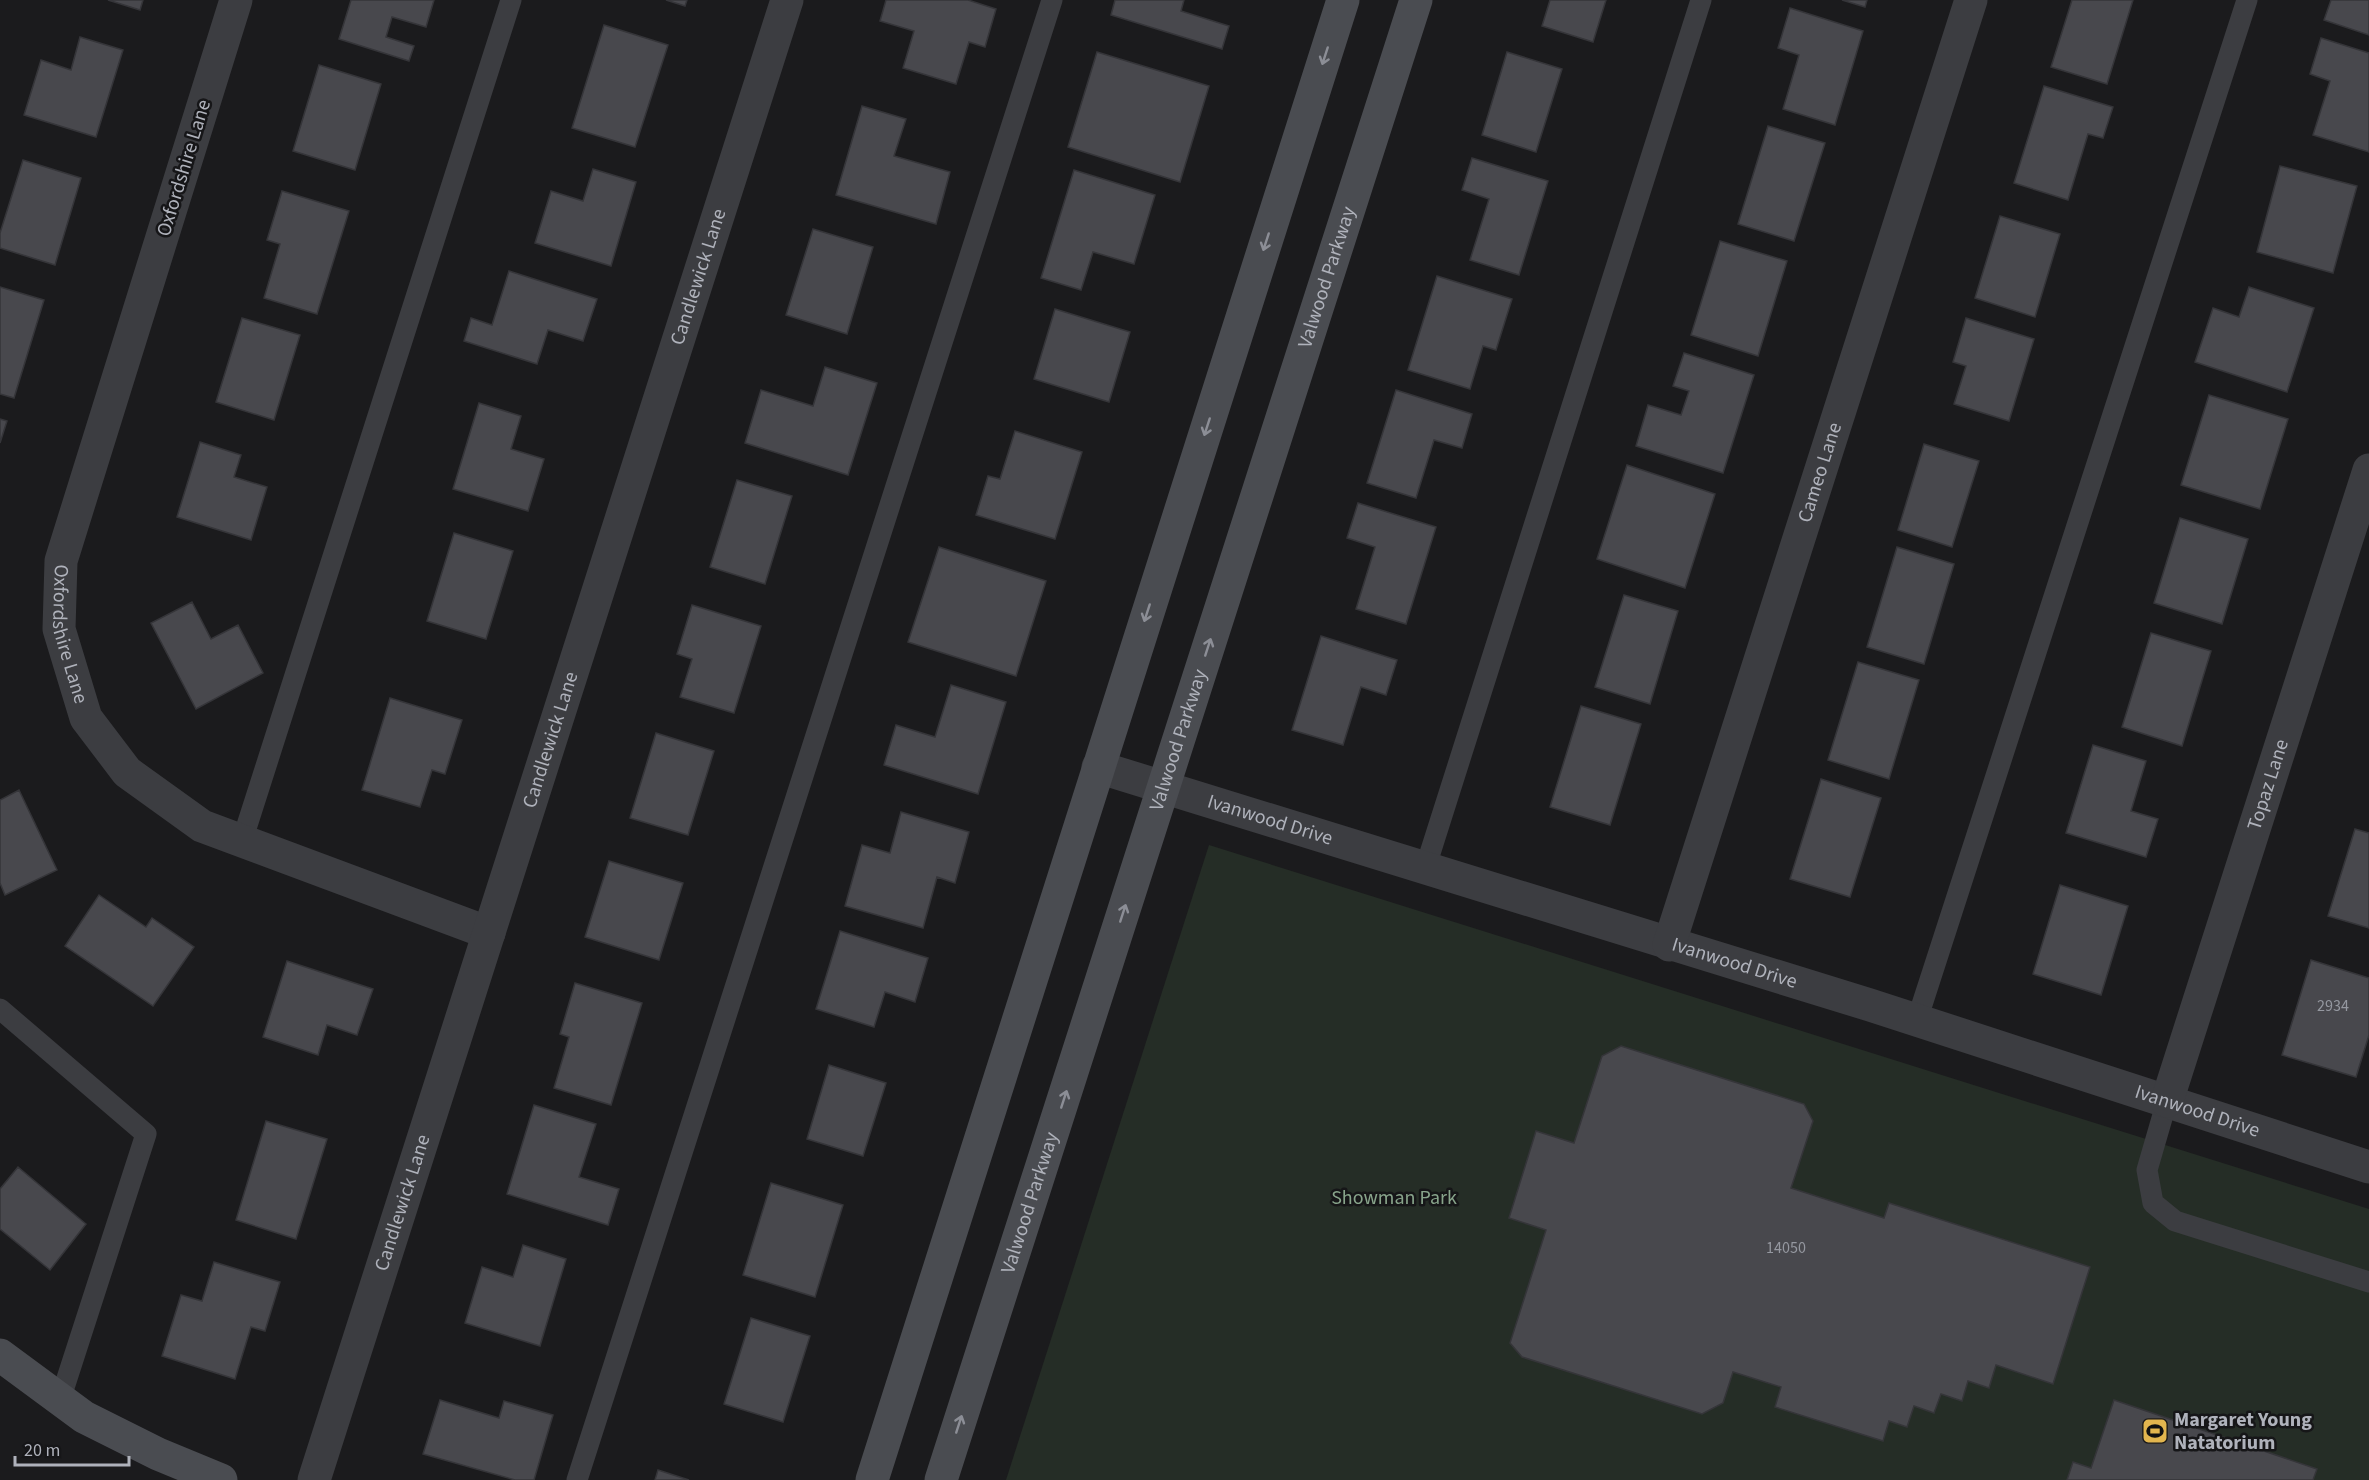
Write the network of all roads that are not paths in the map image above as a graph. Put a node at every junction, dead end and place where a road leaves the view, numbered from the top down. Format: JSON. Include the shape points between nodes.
{"nodes":[{"id":1,"x":236,"y":0,"type":"edge"},
{"id":2,"x":511,"y":0,"type":"edge"},
{"id":3,"x":788,"y":0,"type":"edge"},
{"id":4,"x":1052,"y":0,"type":"edge"},
{"id":5,"x":1343,"y":0,"type":"edge"},
{"id":6,"x":1416,"y":0,"type":"edge"},
{"id":7,"x":1701,"y":0,"type":"edge"},
{"id":8,"x":1971,"y":0,"type":"edge"},
{"id":9,"x":2247,"y":0,"type":"edge"},
{"id":10,"x":2369,"y":470,"type":"edge"},
{"id":11,"x":1098,"y":767,"type":"junction"},
{"id":12,"x":1163,"y":788,"type":"junction"},
{"id":13,"x":242,"y":841,"type":"junction"},
{"id":14,"x":1425,"y":869,"type":"junction"},
{"id":15,"x":489,"y":933,"type":"junction"},
{"id":16,"x":1669,"y":945,"type":"junction"},
{"id":17,"x":0,"y":1009,"type":"edge"},
{"id":18,"x":1917,"y":1020,"type":"junction"},
{"id":19,"x":2168,"y":1101,"type":"junction"},
{"id":20,"x":2369,"y":1167,"type":"edge"},
{"id":21,"x":2369,"y":1282,"type":"edge"},
{"id":22,"x":0,"y":1355,"type":"edge"},
{"id":23,"x":60,"y":1400,"type":"junction"},
{"id":24,"x":212,"y":1478,"type":"edge"},
{"id":25,"x":314,"y":1480,"type":"edge"},
{"id":26,"x":577,"y":1480,"type":"edge"},
{"id":27,"x":872,"y":1480,"type":"edge"},
{"id":28,"x":942,"y":1480,"type":"edge"}],
"edges":[{"from":1,"to":13,"type":"street","name":"Oxfordshire Lane","via":[[61,561],[60,629],[86,718],[127,772],[202,826]]},
{"from":2,"to":13,"type":"lane"},
{"from":3,"to":15,"type":"street","name":"Candlewick Lane"},
{"from":4,"to":26,"type":"lane"},
{"from":5,"to":11,"type":"main road","one_way":true},
{"from":12,"to":6,"type":"main road","name":"Valwood Parkway","one_way":true},
{"from":7,"to":14,"type":"lane"},
{"from":8,"to":16,"type":"street","name":"Cameo Lane"},
{"from":9,"to":18,"type":"lane"},
{"from":10,"to":19,"type":"street","name":"Topaz Lane"},
{"from":11,"to":12,"type":"street","name":"Ivanwood Drive"},
{"from":11,"to":27,"type":"main road"},
{"from":12,"to":14,"type":"street","name":"Ivanwood Drive"},
{"from":28,"to":12,"type":"main road","name":"Valwood Parkway","one_way":true},
{"from":13,"to":15,"type":"street","name":"Oxfordshire Lane"},
{"from":14,"to":16,"type":"street","name":"Ivanwood Drive"},
{"from":15,"to":25,"type":"street","name":"Candlewick Lane"},
{"from":16,"to":18,"type":"street","name":"Ivanwood Drive"},
{"from":17,"to":23,"type":"lane","via":[[146,1134]]},
{"from":18,"to":19,"type":"street","name":"Ivanwood Drive"},
{"from":19,"to":20,"type":"street","name":"Ivanwood Drive"},
{"from":19,"to":21,"type":"lane","via":[[2147,1170],[2153,1203],[2175,1221]]},
{"from":22,"to":23,"type":"main road"},
{"from":23,"to":24,"type":"main road","via":[[158,1454]]}]}
